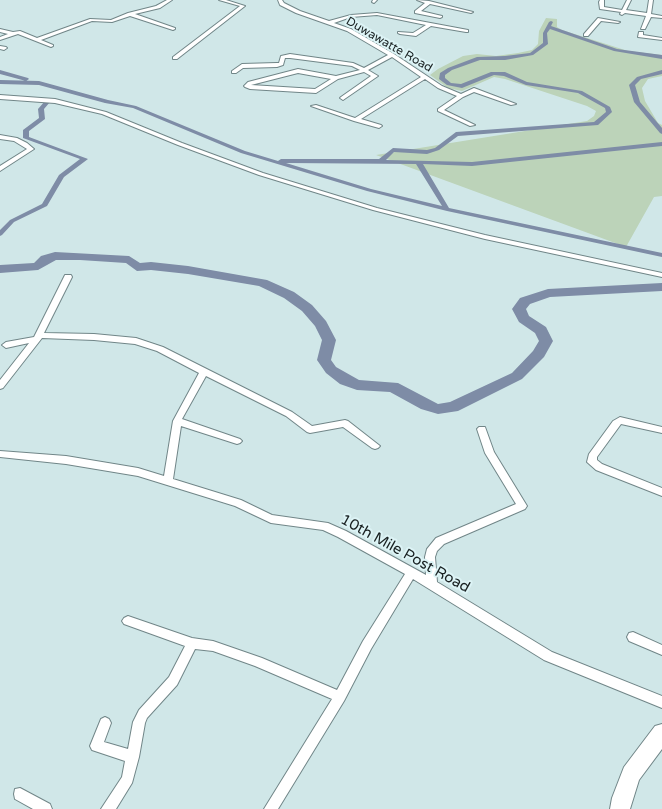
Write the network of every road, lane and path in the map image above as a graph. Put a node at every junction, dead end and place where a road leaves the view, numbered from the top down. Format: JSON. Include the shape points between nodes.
{"nodes":[{"id":1,"x":170,"y":0,"type":"edge"},
{"id":2,"x":221,"y":0,"type":"edge"},
{"id":3,"x":280,"y":0,"type":"edge"},
{"id":4,"x":419,"y":0,"type":"edge"},
{"id":5,"x":602,"y":0,"type":"edge"},
{"id":6,"x":629,"y":0,"type":"edge"},
{"id":7,"x":651,"y":0,"type":"edge"},
{"id":8,"x":429,"y":2,"type":"junction"},
{"id":9,"x":623,"y":11,"type":"junction"},
{"id":10,"x":470,"y":12,"type":"dead end"},
{"id":11,"x":130,"y":14,"type":"junction"},
{"id":12,"x":649,"y":15,"type":"junction"},
{"id":13,"x":440,"y":17,"type":"dead end"},
{"id":14,"x":662,"y":17,"type":"edge"},
{"id":15,"x":329,"y":23,"type":"junction"},
{"id":16,"x":431,"y":24,"type":"junction"},
{"id":17,"x":173,"y":29,"type":"dead end"},
{"id":18,"x":0,"y":30,"type":"edge"},
{"id":19,"x":466,"y":31,"type":"dead end"},
{"id":20,"x":400,"y":32,"type":"dead end"},
{"id":21,"x":13,"y":34,"type":"junction"},
{"id":22,"x":586,"y":35,"type":"dead end"},
{"id":23,"x":0,"y":39,"type":"edge"},
{"id":24,"x":662,"y":39,"type":"edge"},
{"id":25,"x":37,"y":40,"type":"junction"},
{"id":26,"x":51,"y":46,"type":"dead end"},
{"id":27,"x":392,"y":55,"type":"junction"},
{"id":28,"x":175,"y":58,"type":"dead end"},
{"id":29,"x":363,"y":71,"type":"junction"},
{"id":30,"x":234,"y":72,"type":"dead end"},
{"id":31,"x":425,"y":77,"type":"junction"},
{"id":32,"x":336,"y":78,"type":"junction"},
{"id":33,"x":461,"y":96,"type":"junction"},
{"id":34,"x":0,"y":97,"type":"edge"},
{"id":35,"x":343,"y":98,"type":"dead end"},
{"id":36,"x":513,"y":104,"type":"dead end"},
{"id":37,"x":314,"y":106,"type":"dead end"},
{"id":38,"x":356,"y":120,"type":"junction"},
{"id":39,"x":472,"y":125,"type":"dead end"},
{"id":40,"x":379,"y":126,"type":"dead end"},
{"id":41,"x":0,"y":138,"type":"edge"},
{"id":42,"x":0,"y":169,"type":"edge"},
{"id":43,"x":662,"y":275,"type":"edge"},
{"id":44,"x":68,"y":277,"type":"dead end"},
{"id":45,"x":37,"y":337,"type":"junction"},
{"id":46,"x":6,"y":345,"type":"dead end"},
{"id":47,"x":204,"y":372,"type":"junction"},
{"id":48,"x":0,"y":386,"type":"edge"},
{"id":49,"x":177,"y":421,"type":"junction"},
{"id":50,"x":482,"y":429,"type":"dead end"},
{"id":51,"x":662,"y":430,"type":"edge"},
{"id":52,"x":237,"y":441,"type":"dead end"},
{"id":53,"x":375,"y":446,"type":"dead end"},
{"id":54,"x":0,"y":454,"type":"edge"},
{"id":55,"x":168,"y":482,"type":"junction"},
{"id":56,"x":662,"y":492,"type":"edge"},
{"id":57,"x":411,"y":573,"type":"junction"},
{"id":58,"x":432,"y":584,"type":"junction"},
{"id":59,"x":128,"y":622,"type":"dead end"},
{"id":60,"x":633,"y":637,"type":"dead end"},
{"id":61,"x":192,"y":642,"type":"junction"},
{"id":62,"x":662,"y":650,"type":"edge"},
{"id":63,"x":340,"y":697,"type":"junction"},
{"id":64,"x":662,"y":702,"type":"edge"},
{"id":65,"x":105,"y":723,"type":"dead end"},
{"id":66,"x":660,"y":741,"type":"edge"},
{"id":67,"x":133,"y":757,"type":"junction"},
{"id":68,"x":20,"y":794,"type":"dead end"},
{"id":69,"x":45,"y":809,"type":"edge"},
{"id":70,"x":108,"y":809,"type":"edge"},
{"id":71,"x":271,"y":809,"type":"edge"},
{"id":72,"x":620,"y":809,"type":"edge"}],
"edges":[{"from":1,"to":11,"type":"street","via":[[158,7]]},
{"from":2,"to":28,"type":"street","via":[[243,6]]},
{"from":3,"to":15,"type":"street","name":"Duwawatte Road","via":[[298,12]]},
{"from":4,"to":8,"type":"street"},
{"from":5,"to":9,"type":"street","via":[[602,8]]},
{"from":6,"to":9,"type":"street"},
{"from":7,"to":12,"type":"street"},
{"from":8,"to":10,"type":"street"},
{"from":8,"to":13,"type":"street","via":[[417,12]]},
{"from":9,"to":12,"type":"street"},
{"from":9,"to":22,"type":"street","via":[[618,23],[600,19]]},
{"from":11,"to":17,"type":"street"},
{"from":11,"to":25,"type":"street","via":[[112,21],[92,20]]},
{"from":12,"to":14,"type":"street"},
{"from":12,"to":24,"type":"street","via":[[640,36]]},
{"from":15,"to":16,"type":"street","via":[[377,14]]},
{"from":15,"to":27,"type":"street","name":"Duwawatte Road","via":[[349,30]]},
{"from":16,"to":19,"type":"street"},
{"from":16,"to":20,"type":"street","via":[[414,35]]},
{"from":18,"to":21,"type":"street"},
{"from":21,"to":23,"type":"street"},
{"from":21,"to":25,"type":"street","via":[[18,32]]},
{"from":25,"to":26,"type":"street"},
{"from":27,"to":29,"type":"street"},
{"from":27,"to":31,"type":"street","name":"Duwawatte Road"},
{"from":29,"to":30,"type":"street","via":[[353,65],[290,56],[283,57],[281,64],[242,66]]},
{"from":29,"to":32,"type":"street"},
{"from":29,"to":35,"type":"street","via":[[375,76]]},
{"from":31,"to":33,"type":"street","name":"Duwawatte Road"},
{"from":31,"to":38,"type":"street"},
{"from":32,"to":32,"type":"street","via":[[298,71],[247,86],[316,91]]},
{"from":33,"to":36,"type":"street","via":[[474,90]]},
{"from":33,"to":39,"type":"street","via":[[440,110]]},
{"from":34,"to":43,"type":"street","via":[[55,101],[104,114],[235,165],[374,209]]},
{"from":37,"to":38,"type":"street"},
{"from":38,"to":40,"type":"street"},
{"from":41,"to":42,"type":"street","via":[[15,139],[31,149]]},
{"from":44,"to":45,"type":"street"},
{"from":45,"to":46,"type":"street"},
{"from":45,"to":47,"type":"street","via":[[94,337],[136,342],[160,349]]},
{"from":45,"to":48,"type":"street"},
{"from":47,"to":49,"type":"street"},
{"from":47,"to":53,"type":"street","via":[[289,414],[310,430],[345,423]]},
{"from":49,"to":52,"type":"street"},
{"from":49,"to":55,"type":"street"},
{"from":50,"to":58,"type":"street","via":[[490,453],[522,506],[440,541],[432,548],[430,557]]},
{"from":51,"to":56,"type":"street","via":[[620,420],[592,456],[592,462],[599,467]]},
{"from":54,"to":55,"type":"street","name":"10th Mile Post Road","via":[[66,460],[138,472]]},
{"from":55,"to":57,"type":"street","name":"10th Mile Post Road","via":[[238,504],[271,519],[324,526]]},
{"from":57,"to":58,"type":"street","name":"10th Mile Post Road"},
{"from":57,"to":63,"type":"street"},
{"from":58,"to":64,"type":"street","name":"10th Mile Post Road","via":[[548,656]]},
{"from":59,"to":61,"type":"street"},
{"from":60,"to":62,"type":"street"},
{"from":61,"to":63,"type":"street","via":[[258,662]]},
{"from":61,"to":67,"type":"street","via":[[173,681],[143,714]]},
{"from":63,"to":71,"type":"street"},
{"from":65,"to":67,"type":"street","via":[[96,746]]},
{"from":66,"to":72,"type":"main road","via":[[632,774]]},
{"from":67,"to":70,"type":"street","via":[[128,779]]},
{"from":68,"to":69,"type":"street"}]}
